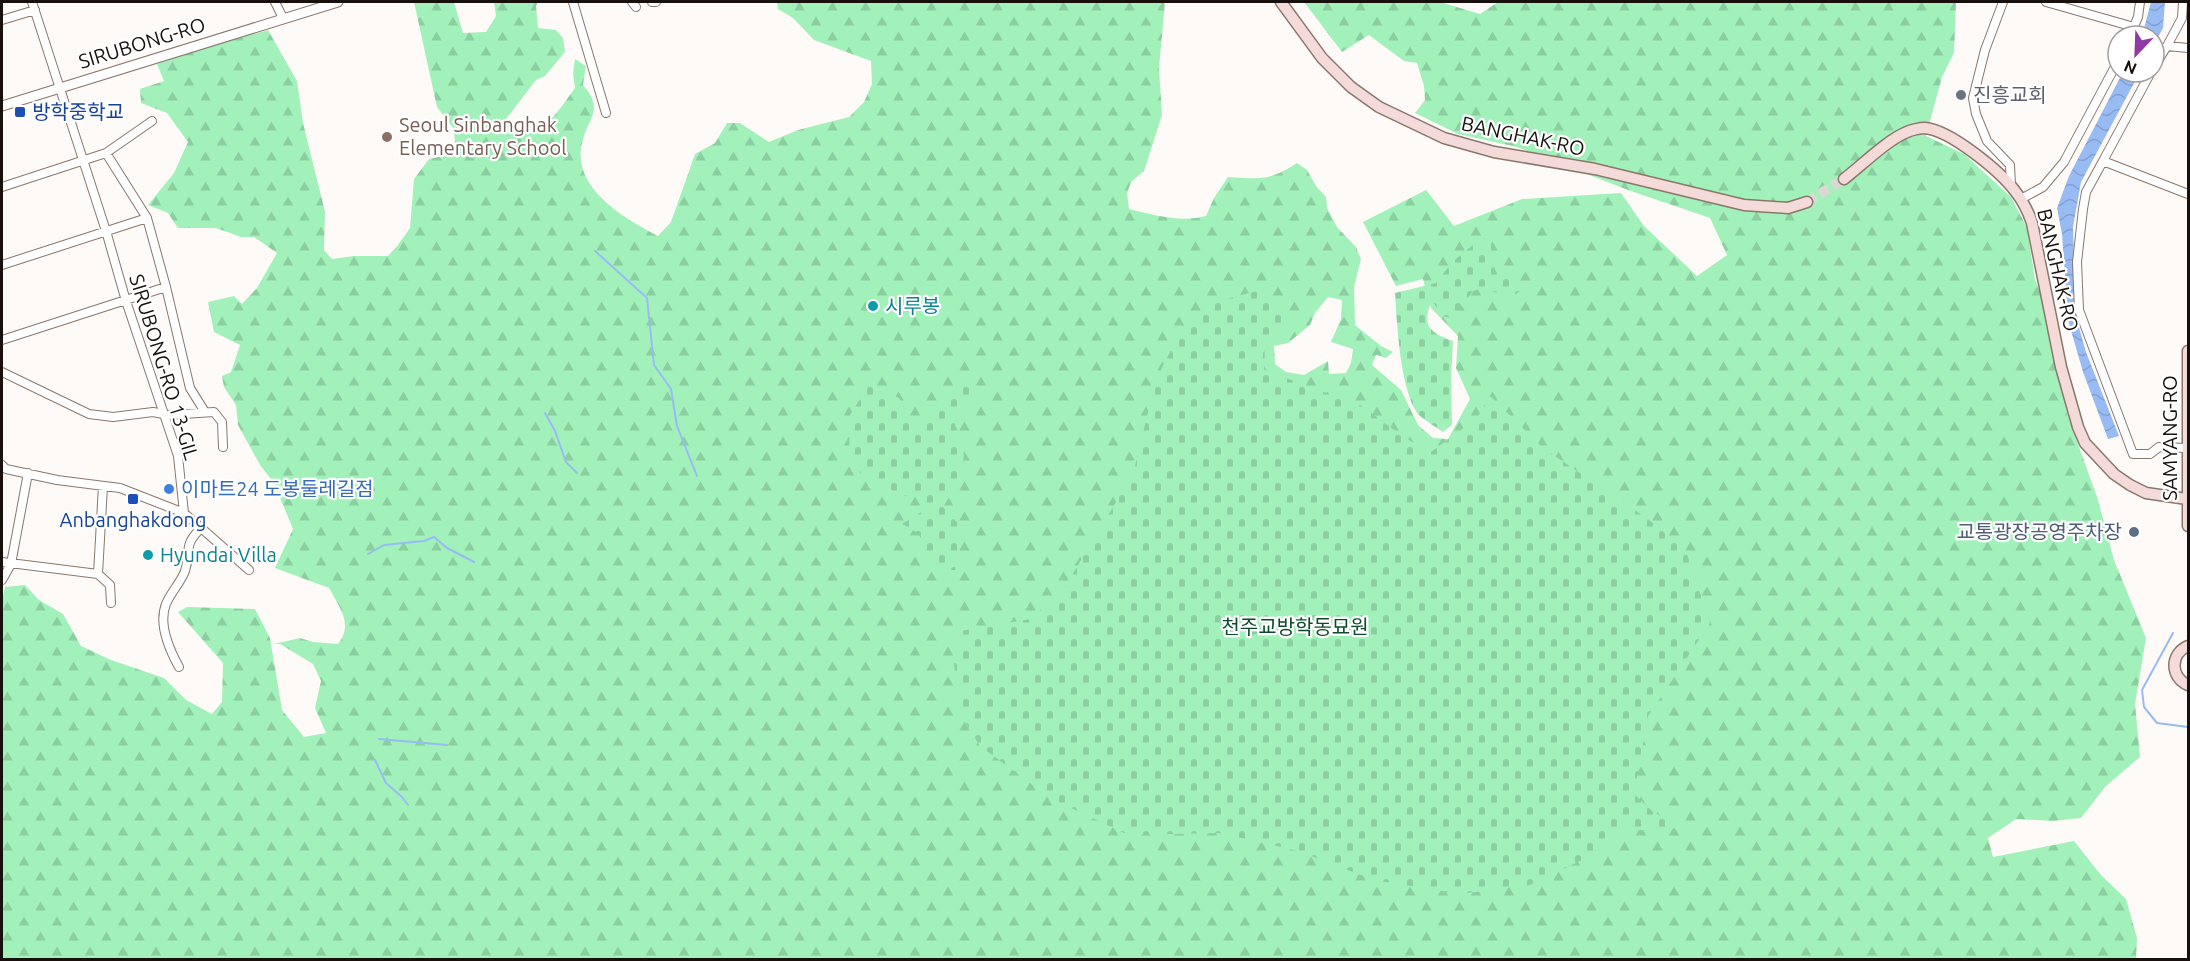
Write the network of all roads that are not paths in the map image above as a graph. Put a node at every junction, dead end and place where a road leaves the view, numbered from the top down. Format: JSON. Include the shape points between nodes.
{"nodes":[{"id":1,"x":32,"y":2,"type":"edge"},
{"id":2,"x":276,"y":2,"type":"edge"},
{"id":3,"x":338,"y":2,"type":"edge"},
{"id":4,"x":573,"y":2,"type":"edge"},
{"id":5,"x":1281,"y":2,"type":"edge"},
{"id":6,"x":2004,"y":2,"type":"edge"},
{"id":7,"x":2046,"y":2,"type":"edge"},
{"id":8,"x":2140,"y":2,"type":"edge"},
{"id":9,"x":2183,"y":2,"type":"edge"},
{"id":10,"x":35,"y":10,"type":"junction"},
{"id":11,"x":283,"y":18,"type":"junction"},
{"id":12,"x":2,"y":20,"type":"edge"},
{"id":13,"x":2123,"y":24,"type":"edge"},
{"id":14,"x":2135,"y":24,"type":"edge"},
{"id":15,"x":2167,"y":46,"type":"joint"},
{"id":16,"x":2188,"y":48,"type":"edge"},
{"id":17,"x":2106,"y":83,"type":"edge"},
{"id":18,"x":2145,"y":84,"type":"edge"},
{"id":19,"x":60,"y":87,"type":"junction"},
{"id":20,"x":2,"y":106,"type":"edge"},
{"id":21,"x":606,"y":113,"type":"dead end"},
{"id":22,"x":152,"y":121,"type":"dead end"},
{"id":23,"x":106,"y":153,"type":"junction"},
{"id":24,"x":83,"y":160,"type":"junction"},
{"id":25,"x":2103,"y":161,"type":"junction"},
{"id":26,"x":1844,"y":179,"type":"tunnel mouth"},
{"id":27,"x":2011,"y":186,"type":"junction"},
{"id":28,"x":2,"y":187,"type":"edge"},
{"id":29,"x":2188,"y":194,"type":"edge"},
{"id":30,"x":2021,"y":199,"type":"junction"},
{"id":31,"x":1806,"y":202,"type":"tunnel mouth"},
{"id":32,"x":147,"y":218,"type":"junction"},
{"id":33,"x":106,"y":231,"type":"junction"},
{"id":34,"x":2,"y":265,"type":"edge"},
{"id":35,"x":166,"y":287,"type":"junction"},
{"id":36,"x":126,"y":301,"type":"junction"},
{"id":37,"x":2,"y":340,"type":"edge"},
{"id":38,"x":2188,"y":351,"type":"edge"},
{"id":39,"x":2,"y":372,"type":"edge"},
{"id":40,"x":205,"y":412,"type":"junction"},
{"id":41,"x":162,"y":414,"type":"junction"},
{"id":42,"x":223,"y":447,"type":"dead end"},
{"id":43,"x":2187,"y":448,"type":"junction"},
{"id":44,"x":2,"y":465,"type":"edge"},
{"id":45,"x":28,"y":473,"type":"junction"},
{"id":46,"x":103,"y":486,"type":"junction"},
{"id":47,"x":2188,"y":499,"type":"edge"},
{"id":48,"x":184,"y":513,"type":"junction"},
{"id":49,"x":2188,"y":526,"type":"edge"},
{"id":50,"x":201,"y":528,"type":"junction"},
{"id":51,"x":2,"y":562,"type":"edge"},
{"id":52,"x":11,"y":564,"type":"junction"},
{"id":53,"x":249,"y":570,"type":"dead end"},
{"id":54,"x":98,"y":574,"type":"junction"},
{"id":55,"x":2,"y":580,"type":"edge"},
{"id":56,"x":111,"y":603,"type":"dead end"},
{"id":57,"x":2188,"y":646,"type":"edge"},
{"id":58,"x":179,"y":667,"type":"dead end"},
{"id":59,"x":2188,"y":685,"type":"edge"}],
"edges":[{"from":1,"to":10,"type":"street","name":"SIRUBONG-RO"},
{"from":2,"to":11,"type":"street"},
{"from":3,"to":11,"type":"street","name":"SIRUBONG-RO"},
{"from":4,"to":21,"type":"street"},
{"from":5,"to":31,"type":"main road","name":"BANGHAK-RO","via":[[1322,58],[1351,87],[1379,107],[1444,138],[1744,205],[1788,208]]},
{"from":6,"to":27,"type":"street","via":[[1985,50],[1973,98],[1987,141],[2010,165]]},
{"from":7,"to":13,"type":"street"},
{"from":8,"to":14,"type":"street"},
{"from":9,"to":15,"type":"street","via":[[2181,18]]},
{"from":10,"to":12,"type":"street"},
{"from":10,"to":19,"type":"street","name":"SIRUBONG-RO"},
{"from":11,"to":19,"type":"street","name":"SIRUBONG-RO"},
{"from":15,"to":16,"type":"street"},
{"from":17,"to":30,"type":"street","via":[[2064,162],[2043,186]]},
{"from":18,"to":25,"type":"street"},
{"from":19,"to":20,"type":"street","name":"SIRUBONG-RO"},
{"from":19,"to":24,"type":"street","name":"SIRUBONG-RO"},
{"from":22,"to":23,"type":"street"},
{"from":23,"to":24,"type":"street"},
{"from":23,"to":32,"type":"street"},
{"from":24,"to":28,"type":"street"},
{"from":24,"to":33,"type":"street","name":"SIRUBONG-RO"},
{"from":25,"to":29,"type":"street"},
{"from":25,"to":43,"type":"street","via":[[2086,192],[2083,209],[2077,262],[2079,310],[2133,454],[2150,454],[2159,447]]},
{"from":26,"to":27,"type":"main road","name":"BANGHAK-RO","via":[[1894,140],[1925,128],[1950,137],[1977,155]]},
{"from":27,"to":30,"type":"main road","name":"BANGHAK-RO"},
{"from":30,"to":47,"type":"main road","name":"BANGHAK-RO","via":[[2032,224],[2061,367],[2085,442],[2114,474],[2130,485],[2146,493]]},
{"from":32,"to":33,"type":"street"},
{"from":32,"to":35,"type":"street"},
{"from":33,"to":34,"type":"street"},
{"from":33,"to":36,"type":"street","name":"SIRUBONG-RO 13-GIL"},
{"from":35,"to":36,"type":"street"},
{"from":35,"to":40,"type":"street","via":[[190,388]]},
{"from":36,"to":37,"type":"street"},
{"from":36,"to":41,"type":"street","name":"SIRUBONG-RO 13-GIL"},
{"from":38,"to":43,"type":"main road","name":"SAMYANG-RO"},
{"from":39,"to":41,"type":"street","via":[[89,414]]},
{"from":40,"to":41,"type":"street"},
{"from":40,"to":42,"type":"street","via":[[220,417]]},
{"from":41,"to":48,"type":"street","name":"SIRUBONG-RO 13-GIL","via":[[178,456]]},
{"from":43,"to":47,"type":"main road","name":"SAMYANG-RO"},
{"from":44,"to":45,"type":"street","via":[[6,470]]},
{"from":45,"to":46,"type":"street"},
{"from":45,"to":52,"type":"street"},
{"from":46,"to":48,"type":"street","via":[[120,488]]},
{"from":46,"to":54,"type":"street"},
{"from":47,"to":49,"type":"main road","name":"SAMYANG-RO"},
{"from":48,"to":50,"type":"street"},
{"from":50,"to":53,"type":"street"},
{"from":50,"to":58,"type":"street","via":[[190,540],[185,571],[165,606],[164,629],[169,650]]},
{"from":51,"to":52,"type":"street"},
{"from":52,"to":54,"type":"street"},
{"from":52,"to":55,"type":"street"},
{"from":54,"to":56,"type":"street","via":[[110,585]]},
{"from":57,"to":59,"type":"main road","via":[[2174,664],[2178,678]]}]}
